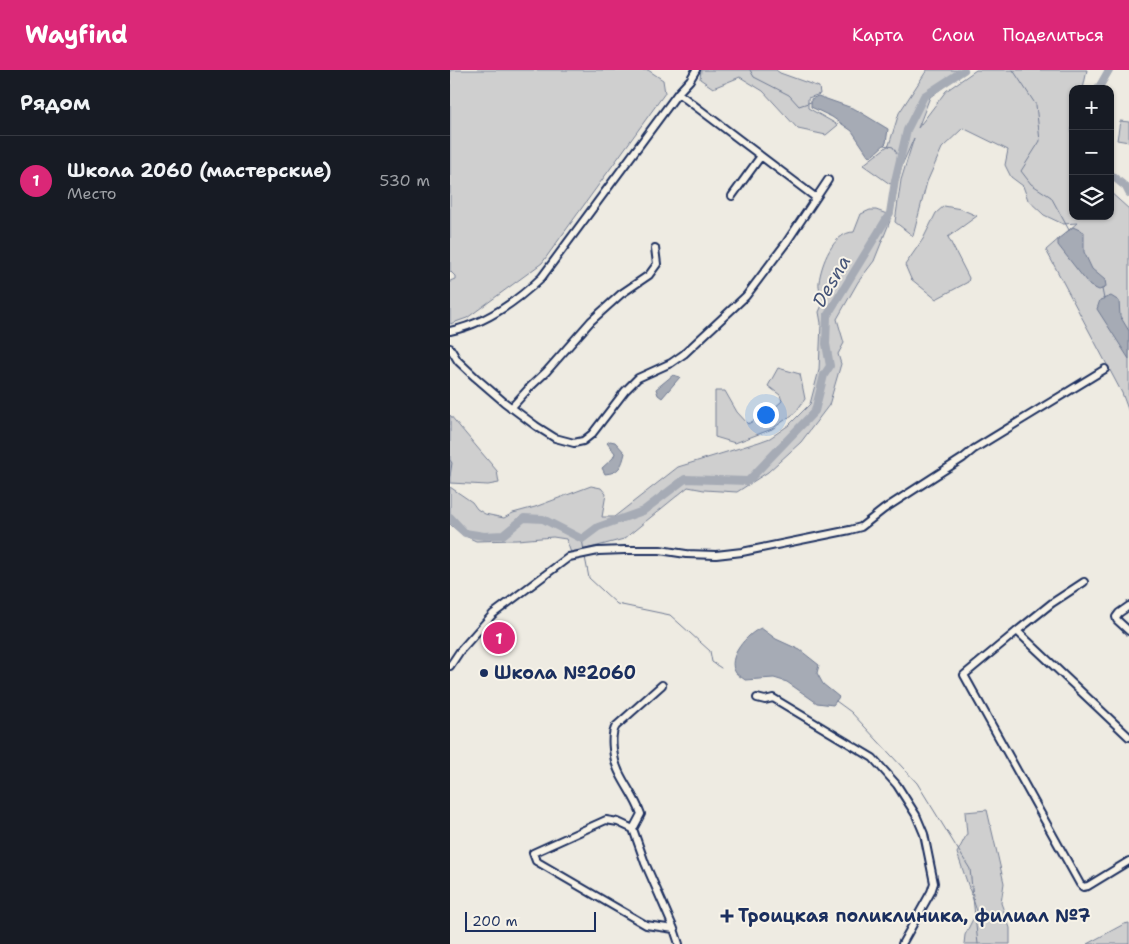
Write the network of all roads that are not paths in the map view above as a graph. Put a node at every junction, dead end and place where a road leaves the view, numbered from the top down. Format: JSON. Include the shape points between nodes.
{"nodes":[{"id":1,"x":696,"y":70,"type":"edge"},
{"id":2,"x":678,"y":93,"type":"junction"},
{"id":3,"x":761,"y":156,"type":"junction"},
{"id":4,"x":828,"y":180,"type":"dead end"},
{"id":5,"x":732,"y":196,"type":"dead end"},
{"id":6,"x":815,"y":197,"type":"junction"},
{"id":7,"x":656,"y":248,"type":"dead end"},
{"id":8,"x":450,"y":331,"type":"edge"},
{"id":9,"x":450,"y":348,"type":"edge"},
{"id":10,"x":1105,"y":370,"type":"dead end"},
{"id":11,"x":512,"y":408,"type":"junction"},
{"id":12,"x":1084,"y":582,"type":"dead end"},
{"id":13,"x":1129,"y":606,"type":"edge"},
{"id":14,"x":1017,"y":631,"type":"junction"},
{"id":15,"x":1129,"y":631,"type":"edge"},
{"id":16,"x":450,"y":666,"type":"edge"},
{"id":17,"x":662,"y":685,"type":"dead end"},
{"id":18,"x":757,"y":698,"type":"dead end"},
{"id":19,"x":1129,"y":737,"type":"edge"},
{"id":20,"x":632,"y":829,"type":"junction"},
{"id":21,"x":1129,"y":861,"type":"edge"},
{"id":22,"x":674,"y":929,"type":"junction"},
{"id":23,"x":679,"y":944,"type":"edge"},
{"id":24,"x":902,"y":944,"type":"edge"}],
"edges":[{"from":1,"to":2,"type":"street"},
{"from":2,"to":3,"type":"street"},
{"from":2,"to":8,"type":"street","via":[[542,277],[481,321]]},
{"from":3,"to":5,"type":"street"},
{"from":3,"to":6,"type":"street"},
{"from":4,"to":6,"type":"street"},
{"from":6,"to":11,"type":"street","via":[[786,243],[746,296],[684,354],[638,378],[583,441],[574,443],[554,438]]},
{"from":7,"to":11,"type":"street","via":[[657,264],[649,275],[621,294],[591,321]]},
{"from":9,"to":11,"type":"street","via":[[458,361]]},
{"from":10,"to":16,"type":"street","via":[[974,449],[861,527],[742,552],[598,551],[570,557],[493,614]]},
{"from":12,"to":14,"type":"street"},
{"from":13,"to":15,"type":"street","via":[[1116,617]]},
{"from":14,"to":19,"type":"street"},
{"from":14,"to":21,"type":"street","via":[[964,675],[1080,884],[1088,886]]},
{"from":17,"to":20,"type":"street","via":[[613,731],[618,770],[641,814]]},
{"from":18,"to":24,"type":"street","via":[[773,698],[873,758],[897,785],[916,816],[924,834],[934,883]]},
{"from":20,"to":22,"type":"street"},
{"from":20,"to":22,"type":"street","via":[[606,820],[533,853],[536,861],[646,925]]},
{"from":22,"to":23,"type":"street"}]}
